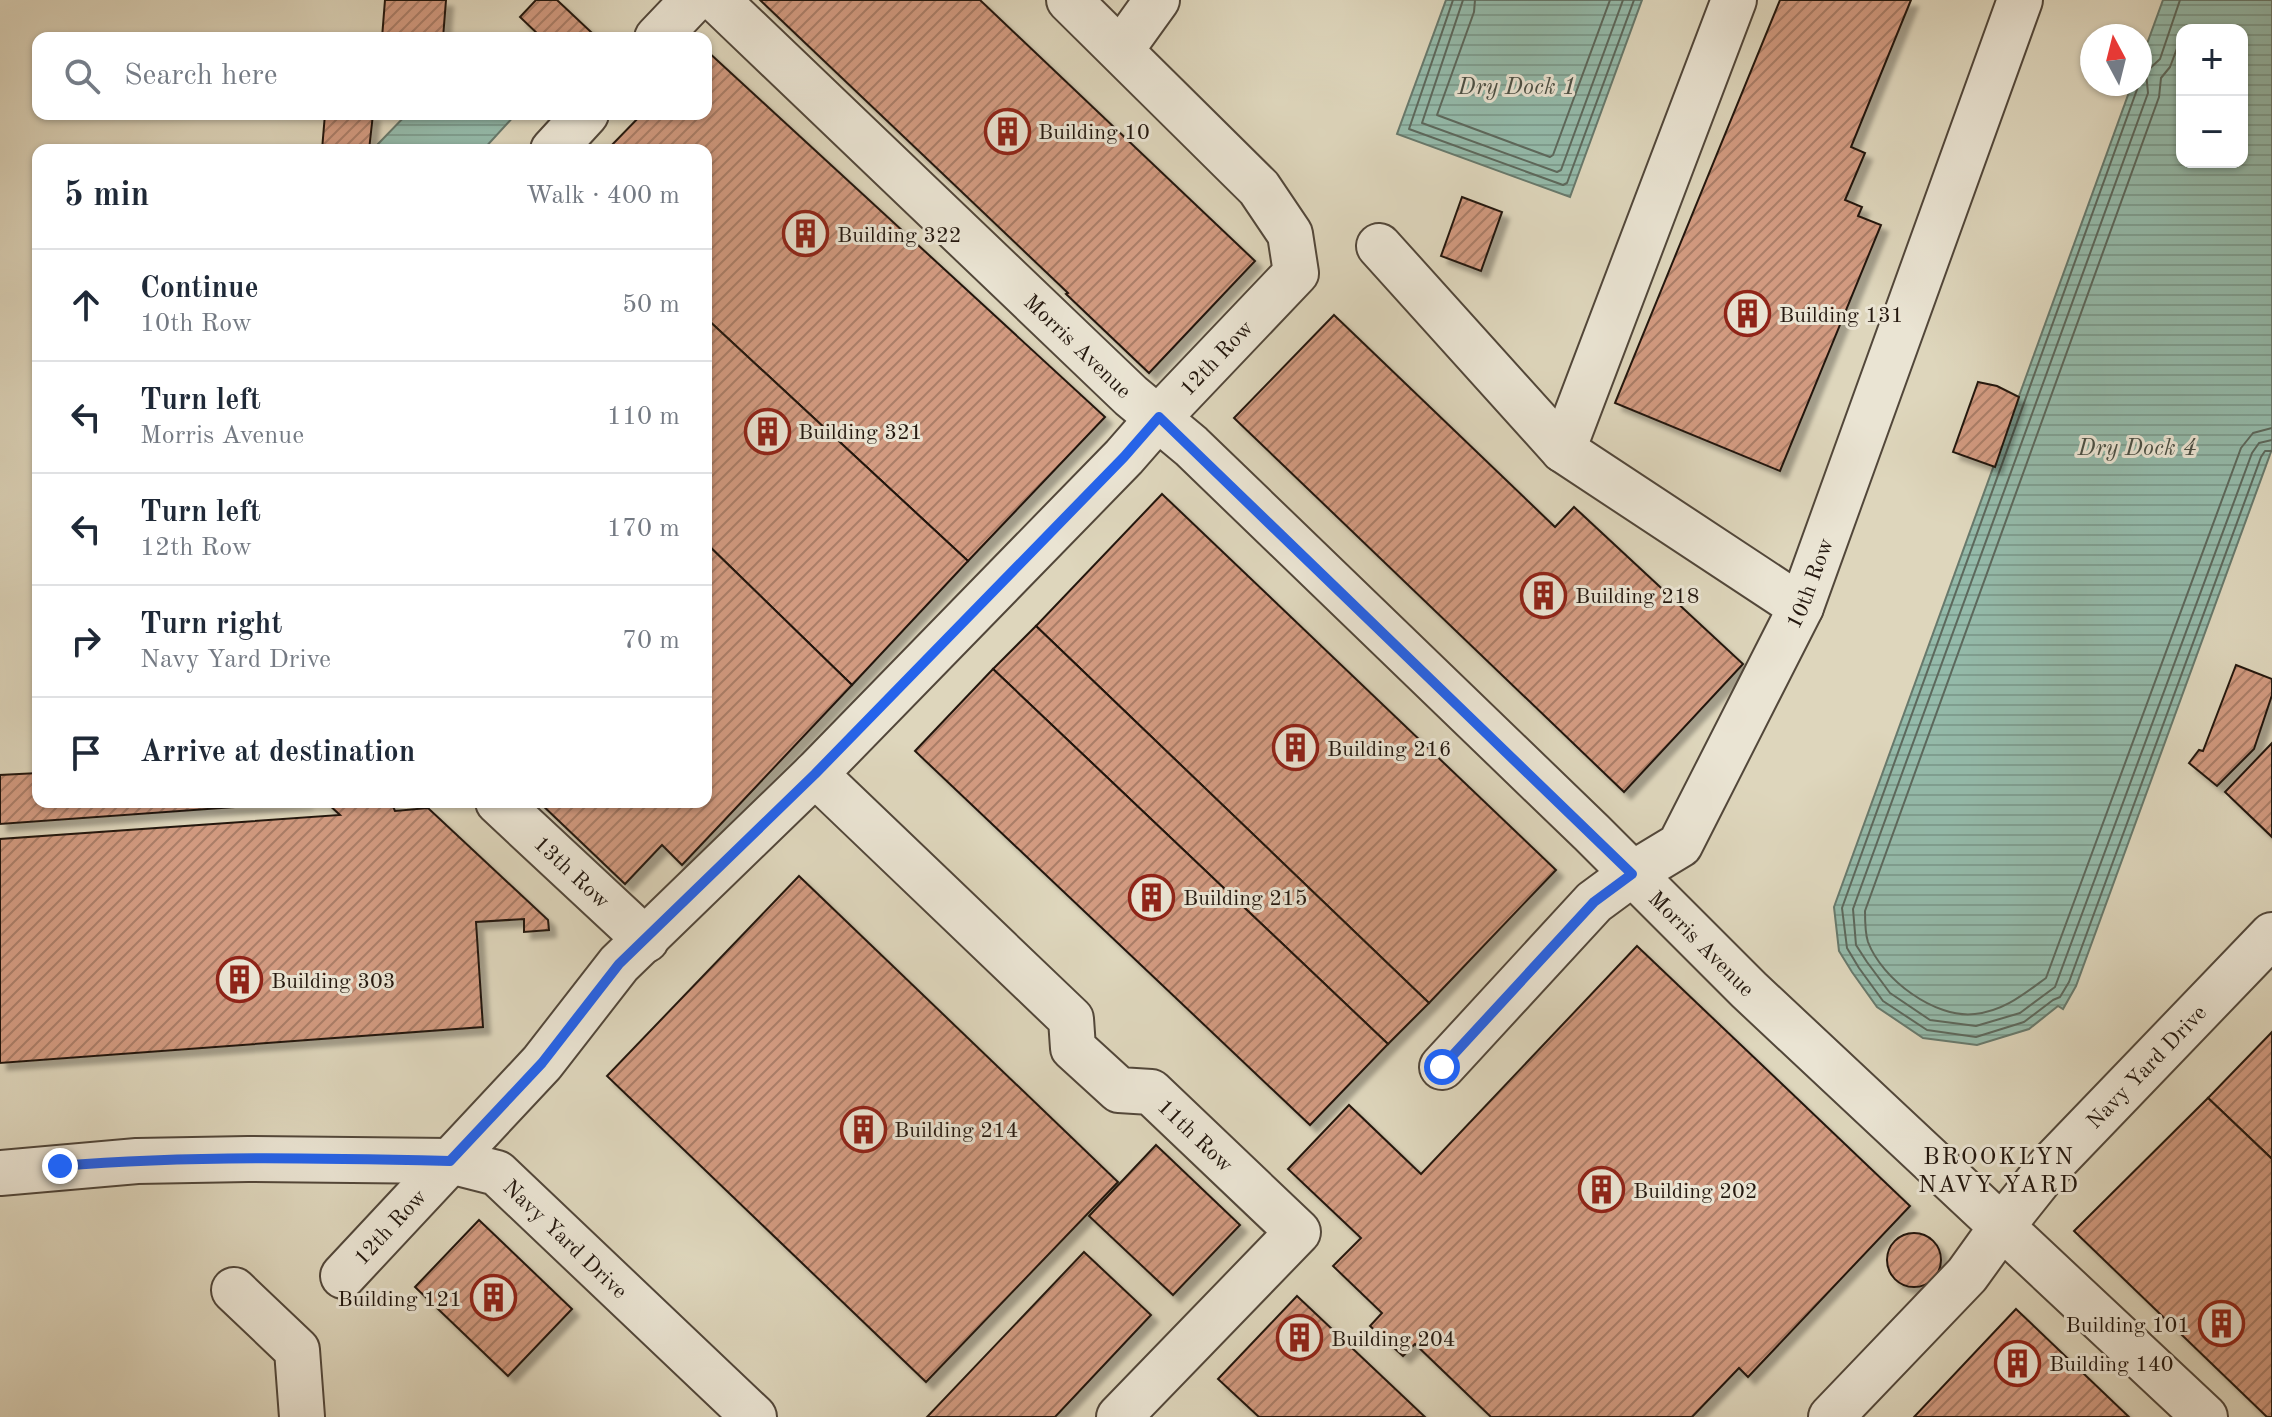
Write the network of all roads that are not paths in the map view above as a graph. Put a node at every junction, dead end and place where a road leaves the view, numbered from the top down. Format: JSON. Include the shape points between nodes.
{"nodes":[{"id":1,"x":693,"y":0,"type":"edge"},
{"id":2,"x":717,"y":0,"type":"edge"},
{"id":3,"x":1069,"y":0,"type":"edge"},
{"id":4,"x":1157,"y":0,"type":"edge"},
{"id":5,"x":1734,"y":0,"type":"edge"},
{"id":6,"x":2020,"y":0,"type":"edge"},
{"id":7,"x":663,"y":32,"type":"edge"},
{"id":8,"x":1121,"y":50,"type":"junction"},
{"id":9,"x":580,"y":120,"type":"edge"},
{"id":10,"x":558,"y":144,"type":"edge"},
{"id":11,"x":1379,"y":246,"type":"dead end"},
{"id":12,"x":1159,"y":417,"type":"junction"},
{"id":13,"x":1563,"y":450,"type":"junction"},
{"id":14,"x":1801,"y":607,"type":"junction"},
{"id":15,"x":815,"y":774,"type":"junction"},
{"id":16,"x":504,"y":808,"type":"edge"},
{"id":17,"x":1632,"y":874,"type":"junction"},
{"id":18,"x":2272,"y":935,"type":"edge"},
{"id":19,"x":646,"y":940,"type":"junction"},
{"id":20,"x":1442,"y":1067,"type":"dead end"},
{"id":21,"x":450,"y":1161,"type":"junction"},
{"id":22,"x":0,"y":1173,"type":"edge"},
{"id":23,"x":2003,"y":1225,"type":"junction"},
{"id":24,"x":343,"y":1276,"type":"dead end"},
{"id":25,"x":234,"y":1290,"type":"dead end"},
{"id":26,"x":302,"y":1417,"type":"edge"},
{"id":27,"x":754,"y":1417,"type":"edge"},
{"id":28,"x":1119,"y":1417,"type":"edge"},
{"id":29,"x":1831,"y":1417,"type":"edge"},
{"id":30,"x":2205,"y":1417,"type":"edge"}],
"edges":[{"from":1,"to":7,"type":"street"},
{"from":2,"to":12,"type":"street","name":"Morris Avenue"},
{"from":3,"to":8,"type":"street"},
{"from":4,"to":8,"type":"street"},
{"from":5,"to":13,"type":"street"},
{"from":6,"to":14,"type":"street","name":"10th Row"},
{"from":8,"to":12,"type":"street","name":"12th Row","via":[[1259,188],[1290,234],[1296,273]]},
{"from":9,"to":10,"type":"street"},
{"from":11,"to":13,"type":"street"},
{"from":12,"to":15,"type":"street","name":"12th Row"},
{"from":12,"to":17,"type":"street","name":"Morris Avenue"},
{"from":13,"to":14,"type":"street"},
{"from":14,"to":17,"type":"street","name":"10th Row","via":[[1680,845]]},
{"from":15,"to":19,"type":"street","name":"12th Row"},
{"from":15,"to":28,"type":"street","name":"11th Row","via":[[1071,1019],[1073,1048],[1119,1090],[1151,1092],[1298,1232]]},
{"from":16,"to":19,"type":"street","name":"13th Row"},
{"from":17,"to":20,"type":"street","name":"10th Row","via":[[1594,902]]},
{"from":17,"to":23,"type":"street","name":"Morris Avenue"},
{"from":18,"to":23,"type":"street","name":"Navy Yard Drive","via":[[2050,1166]]},
{"from":19,"to":21,"type":"street","name":"12th Row","via":[[619,964],[542,1063]]},
{"from":21,"to":22,"type":"street","name":"Navy Yard Drive","via":[[137,1161]]},
{"from":21,"to":24,"type":"street","name":"12th Row"},
{"from":21,"to":27,"type":"street","name":"Navy Yard Drive","via":[[497,1173]]},
{"from":23,"to":29,"type":"street","name":"Navy Yard Drive","via":[[1967,1275]]},
{"from":23,"to":30,"type":"street","name":"Morris Avenue"},
{"from":25,"to":26,"type":"street","via":[[297,1350]]}]}
